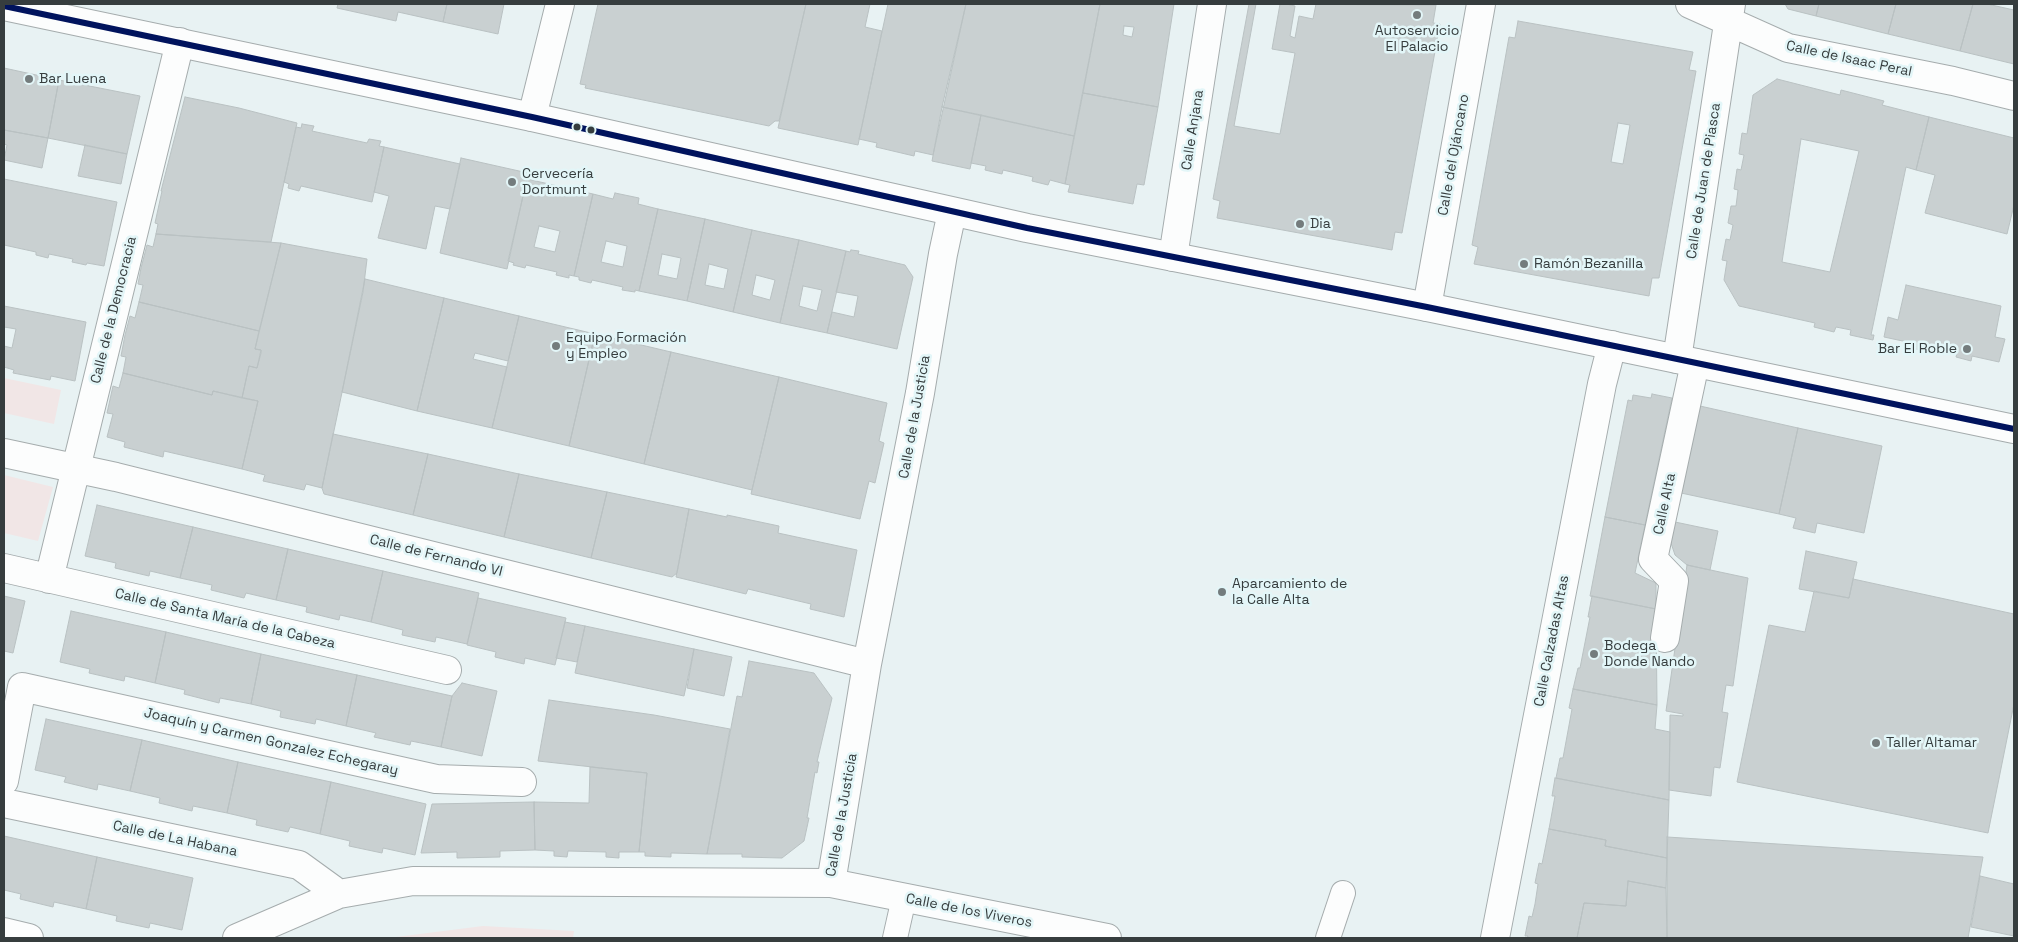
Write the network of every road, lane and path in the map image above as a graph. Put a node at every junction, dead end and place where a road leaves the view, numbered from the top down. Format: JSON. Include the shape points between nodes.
{"nodes":[{"id":1,"x":560,"y":4,"type":"edge"},
{"id":2,"x":1212,"y":4,"type":"edge"},
{"id":3,"x":1481,"y":4,"type":"edge"},
{"id":4,"x":1690,"y":4,"type":"edge"},
{"id":5,"x":4,"y":6,"type":"edge"},
{"id":6,"x":1730,"y":13,"type":"edge"},
{"id":7,"x":180,"y":42,"type":"junction"},
{"id":8,"x":2014,"y":96,"type":"edge"},
{"id":9,"x":532,"y":117,"type":"junction"},
{"id":10,"x":952,"y":212,"type":"junction"},
{"id":11,"x":1173,"y":257,"type":"junction"},
{"id":12,"x":1427,"y":307,"type":"junction"},
{"id":13,"x":1612,"y":345,"type":"junction"},
{"id":14,"x":1686,"y":361,"type":"junction"},
{"id":15,"x":2014,"y":430,"type":"edge"},
{"id":16,"x":4,"y":453,"type":"edge"},
{"id":17,"x":77,"y":468,"type":"junction"},
{"id":18,"x":4,"y":568,"type":"edge"},
{"id":19,"x":49,"y":578,"type":"junction"},
{"id":20,"x":1665,"y":638,"type":"dead end"},
{"id":21,"x":867,"y":664,"type":"junction"},
{"id":22,"x":446,"y":670,"type":"dead end"},
{"id":23,"x":4,"y":781,"type":"edge"},
{"id":24,"x":522,"y":782,"type":"dead end"},
{"id":25,"x":4,"y":803,"type":"edge"},
{"id":26,"x":831,"y":883,"type":"junction"},
{"id":27,"x":1343,"y":893,"type":"dead end"},
{"id":28,"x":339,"y":894,"type":"junction"},
{"id":29,"x":904,"y":898,"type":"junction"},
{"id":30,"x":4,"y":932,"type":"edge"},
{"id":31,"x":30,"y":938,"type":"edge"},
{"id":32,"x":238,"y":938,"type":"edge"},
{"id":33,"x":895,"y":938,"type":"edge"},
{"id":34,"x":1106,"y":938,"type":"edge"},
{"id":35,"x":1328,"y":938,"type":"edge"},
{"id":36,"x":1495,"y":938,"type":"edge"}],
"edges":[{"from":1,"to":9,"type":"street"},
{"from":2,"to":11,"type":"street","name":"Calle Anjana"},
{"from":3,"to":12,"type":"street","name":"Calle del Ojáncano"},
{"from":4,"to":6,"type":"street","name":"Calle de Isaac Peral"},
{"from":5,"to":7,"type":"street"},
{"from":6,"to":8,"type":"street","name":"Calle de Isaac Peral","via":[[1788,48],[1953,80]]},
{"from":6,"to":14,"type":"street","name":"Calle de Juan de Piasca"},
{"from":7,"to":9,"type":"street"},
{"from":7,"to":17,"type":"street","name":"Calle de la Democracia"},
{"from":9,"to":10,"type":"street"},
{"from":10,"to":11,"type":"street"},
{"from":10,"to":21,"type":"street","name":"Calle de la Justicia"},
{"from":11,"to":12,"type":"street"},
{"from":12,"to":13,"type":"street"},
{"from":13,"to":14,"type":"street"},
{"from":13,"to":36,"type":"street","name":"Calle Calzadas Altas"},
{"from":14,"to":15,"type":"street"},
{"from":14,"to":20,"type":"street","name":"Calle Alta","via":[[1653,560],[1674,581]]},
{"from":16,"to":17,"type":"street","name":"Calle de Fernando VI"},
{"from":17,"to":19,"type":"street","name":"Calle de la Democracia"},
{"from":17,"to":21,"type":"street","name":"Calle de Fernando VI"},
{"from":18,"to":19,"type":"street","name":"Calle de Santa María de la Cabeza"},
{"from":19,"to":22,"type":"street","name":"Calle de Santa María de la Cabeza"},
{"from":21,"to":26,"type":"street","name":"Calle de la Justicia"},
{"from":23,"to":24,"type":"street","name":"Joaquín y Carmen Gonzalez Echegaray","via":[[22,687],[436,779]]},
{"from":25,"to":28,"type":"street","name":"Calle de La Habana","via":[[299,865]]},
{"from":26,"to":28,"type":"street","name":"Calle de la Justicia","via":[[413,881]]},
{"from":26,"to":29,"type":"street","name":"Calle de los Viveros"},
{"from":27,"to":35,"type":"lane"},
{"from":28,"to":32,"type":"street","name":"Calle de la Justicia"},
{"from":29,"to":33,"type":"lane"},
{"from":29,"to":34,"type":"street","name":"Calle de los Viveros"},
{"from":30,"to":31,"type":"street"}]}
